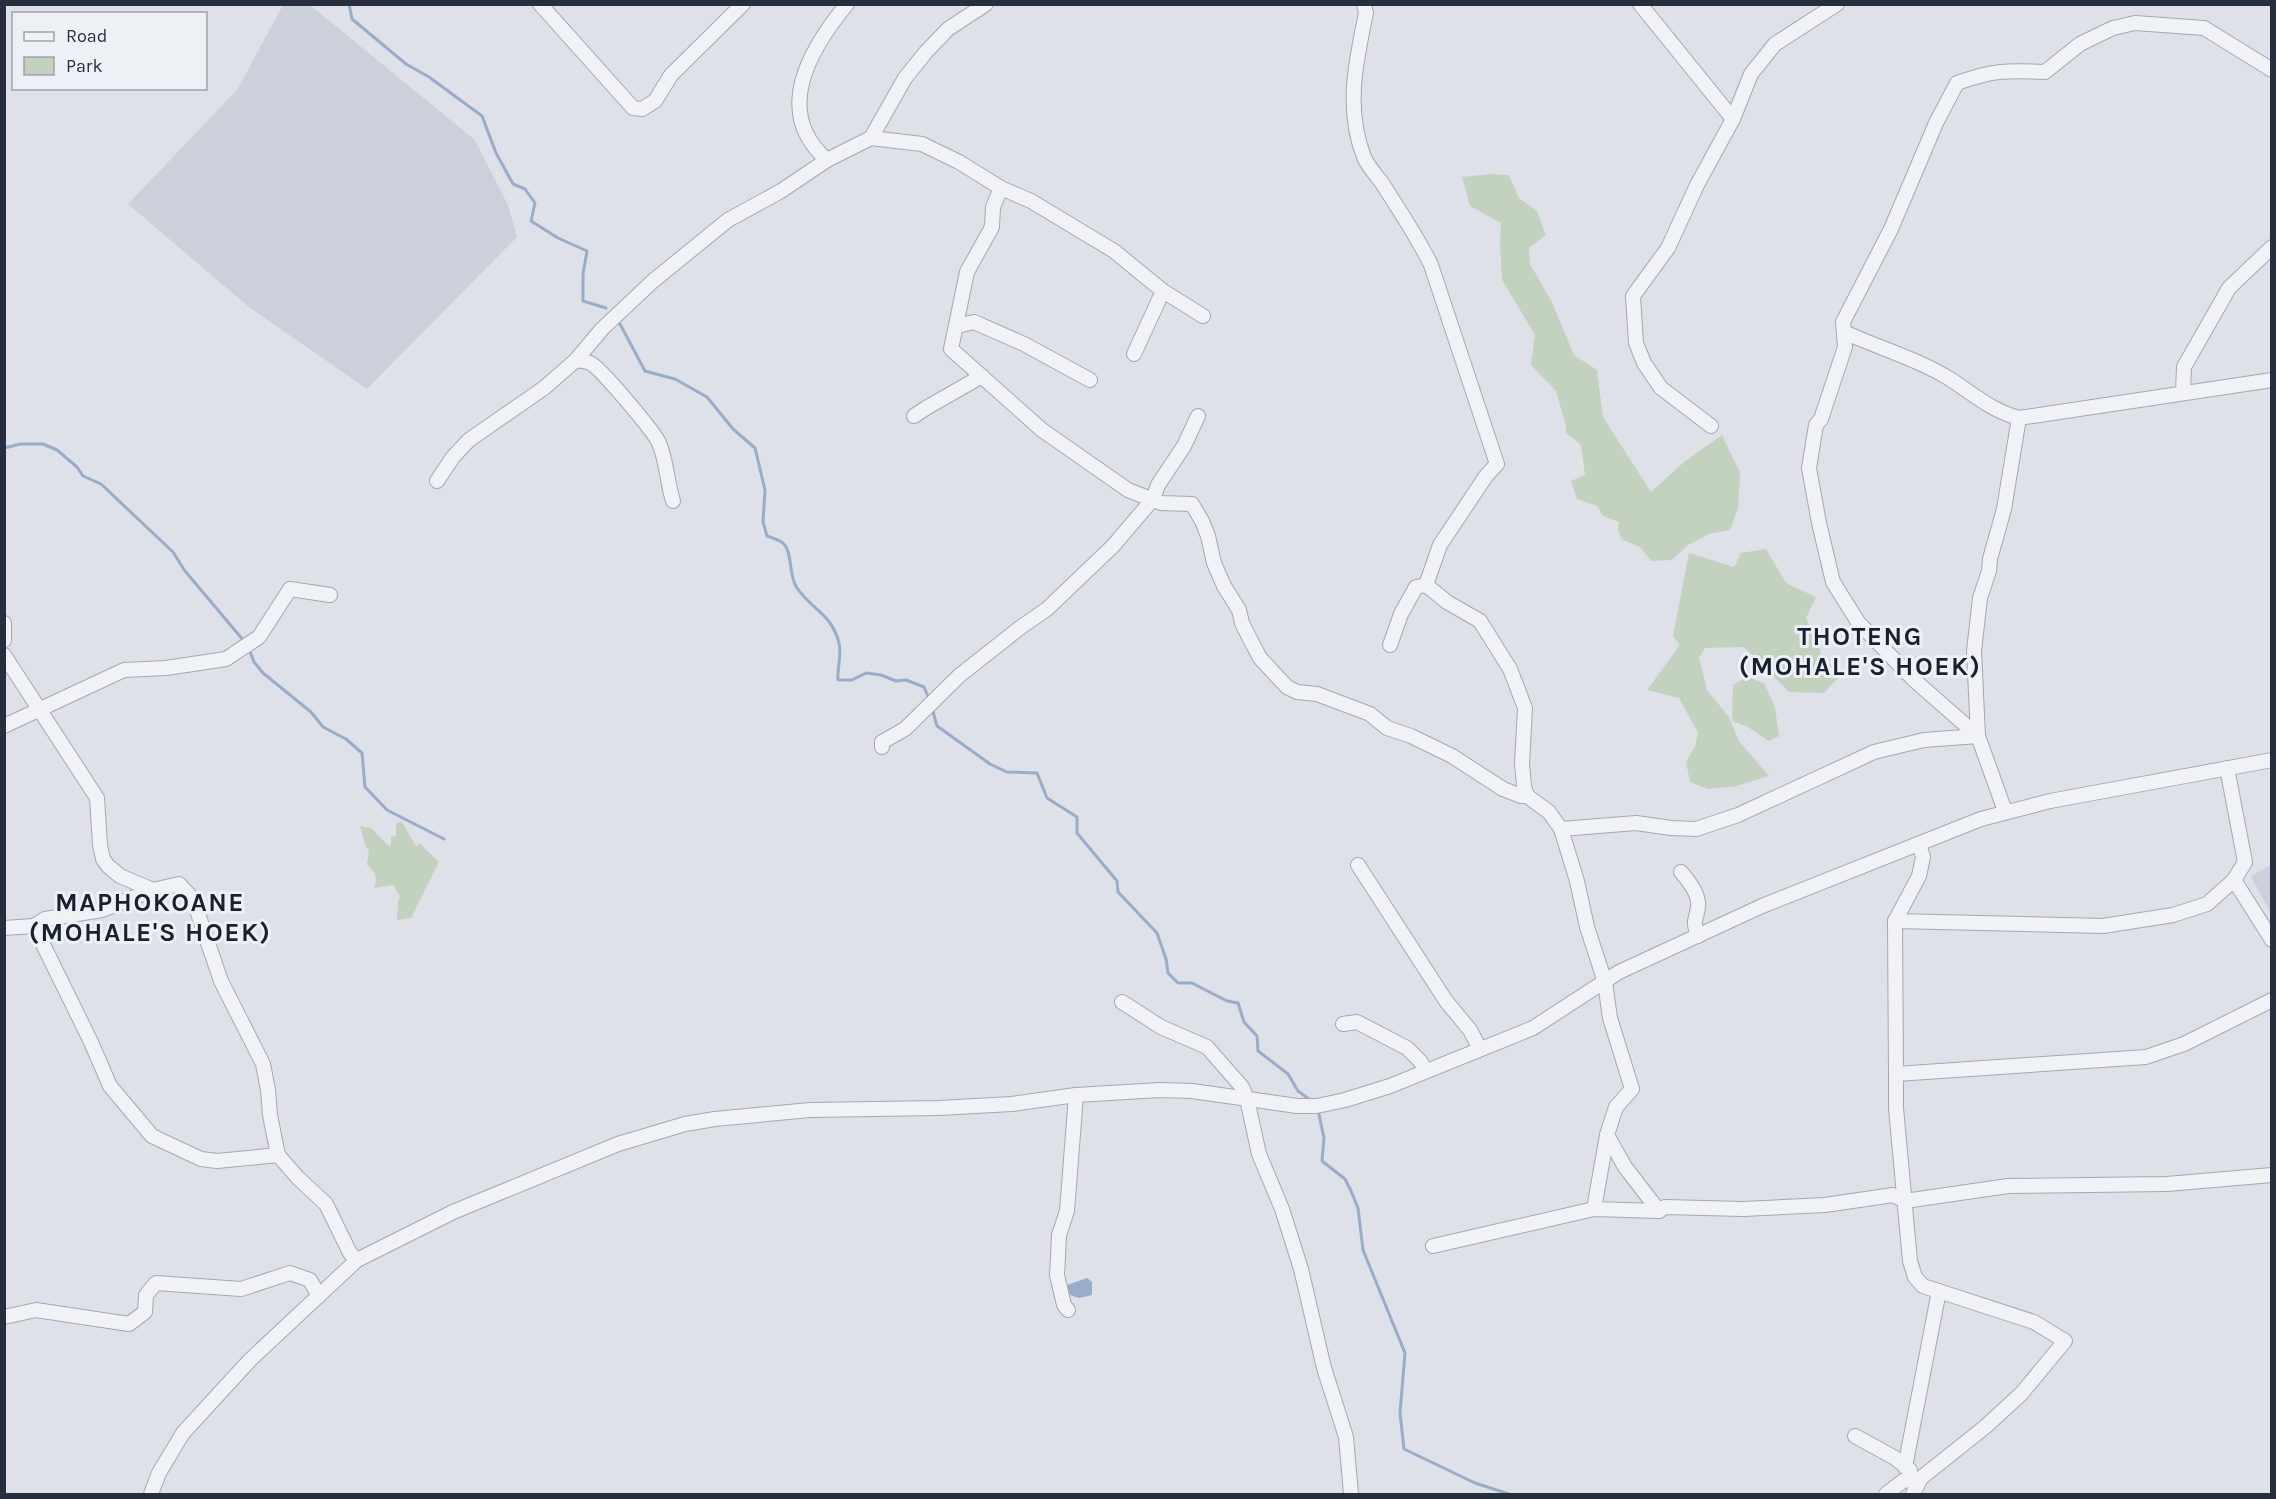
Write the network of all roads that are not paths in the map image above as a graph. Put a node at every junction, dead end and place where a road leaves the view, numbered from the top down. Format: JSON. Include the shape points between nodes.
{"nodes":[{"id":1,"x":743,"y":4,"type":"edge"},
{"id":2,"x":847,"y":4,"type":"edge"},
{"id":3,"x":986,"y":4,"type":"edge"},
{"id":4,"x":1364,"y":4,"type":"edge"},
{"id":5,"x":1640,"y":4,"type":"edge"},
{"id":6,"x":1837,"y":4,"type":"edge"},
{"id":7,"x":546,"y":7,"type":"edge"},
{"id":8,"x":2271,"y":70,"type":"edge"},
{"id":9,"x":1733,"y":119,"type":"junction"},
{"id":10,"x":871,"y":138,"type":"junction"},
{"id":11,"x":827,"y":160,"type":"junction"},
{"id":12,"x":1001,"y":188,"type":"junction"},
{"id":13,"x":2271,"y":247,"type":"edge"},
{"id":14,"x":1163,"y":291,"type":"junction"},
{"id":15,"x":1203,"y":316,"type":"dead end"},
{"id":16,"x":957,"y":326,"type":"junction"},
{"id":17,"x":1844,"y":332,"type":"junction"},
{"id":18,"x":1134,"y":354,"type":"dead end"},
{"id":19,"x":576,"y":360,"type":"junction"},
{"id":20,"x":982,"y":376,"type":"junction"},
{"id":21,"x":1090,"y":380,"type":"dead end"},
{"id":22,"x":2271,"y":380,"type":"edge"},
{"id":23,"x":2183,"y":393,"type":"junction"},
{"id":24,"x":914,"y":416,"type":"dead end"},
{"id":25,"x":1198,"y":416,"type":"dead end"},
{"id":26,"x":2019,"y":418,"type":"junction"},
{"id":27,"x":1711,"y":426,"type":"dead end"},
{"id":28,"x":437,"y":481,"type":"dead end"},
{"id":29,"x":1153,"y":499,"type":"junction"},
{"id":30,"x":673,"y":501,"type":"dead end"},
{"id":31,"x":1426,"y":585,"type":"junction"},
{"id":32,"x":330,"y":595,"type":"dead end"},
{"id":33,"x":4,"y":623,"type":"edge"},
{"id":34,"x":4,"y":640,"type":"edge"},
{"id":35,"x":1390,"y":645,"type":"dead end"},
{"id":36,"x":4,"y":656,"type":"edge"},
{"id":37,"x":39,"y":709,"type":"junction"},
{"id":38,"x":4,"y":726,"type":"edge"},
{"id":39,"x":1978,"y":736,"type":"junction"},
{"id":40,"x":882,"y":747,"type":"dead end"},
{"id":41,"x":2271,"y":760,"type":"edge"},
{"id":42,"x":2227,"y":768,"type":"junction"},
{"id":43,"x":1527,"y":796,"type":"junction"},
{"id":44,"x":2005,"y":811,"type":"junction"},
{"id":45,"x":1561,"y":829,"type":"junction"},
{"id":46,"x":1919,"y":844,"type":"junction"},
{"id":47,"x":1358,"y":864,"type":"dead end"},
{"id":48,"x":1681,"y":872,"type":"dead end"},
{"id":49,"x":2234,"y":880,"type":"junction"},
{"id":50,"x":153,"y":890,"type":"junction"},
{"id":51,"x":1895,"y":921,"type":"junction"},
{"id":52,"x":34,"y":926,"type":"junction"},
{"id":53,"x":4,"y":928,"type":"edge"},
{"id":54,"x":1698,"y":936,"type":"junction"},
{"id":55,"x":2271,"y":940,"type":"edge"},
{"id":56,"x":1605,"y":982,"type":"junction"},
{"id":57,"x":2271,"y":1000,"type":"edge"},
{"id":58,"x":1122,"y":1002,"type":"dead end"},
{"id":59,"x":1343,"y":1024,"type":"dead end"},
{"id":60,"x":1480,"y":1049,"type":"junction"},
{"id":61,"x":1426,"y":1071,"type":"junction"},
{"id":62,"x":1896,"y":1074,"type":"junction"},
{"id":63,"x":1076,"y":1095,"type":"junction"},
{"id":64,"x":1247,"y":1099,"type":"junction"},
{"id":65,"x":1607,"y":1135,"type":"junction"},
{"id":66,"x":278,"y":1155,"type":"junction"},
{"id":67,"x":2271,"y":1175,"type":"edge"},
{"id":68,"x":1905,"y":1201,"type":"junction"},
{"id":69,"x":1594,"y":1209,"type":"junction"},
{"id":70,"x":1659,"y":1211,"type":"junction"},
{"id":71,"x":1433,"y":1246,"type":"dead end"},
{"id":72,"x":357,"y":1260,"type":"junction"},
{"id":73,"x":1939,"y":1291,"type":"junction"},
{"id":74,"x":319,"y":1296,"type":"junction"},
{"id":75,"x":1068,"y":1310,"type":"dead end"},
{"id":76,"x":4,"y":1317,"type":"edge"},
{"id":77,"x":1855,"y":1436,"type":"dead end"},
{"id":78,"x":1905,"y":1467,"type":"junction"},
{"id":79,"x":1921,"y":1478,"type":"junction"},
{"id":80,"x":150,"y":1494,"type":"edge"},
{"id":81,"x":1351,"y":1494,"type":"edge"},
{"id":82,"x":1886,"y":1494,"type":"edge"},
{"id":83,"x":1913,"y":1494,"type":"edge"}],
"edges":[{"from":1,"to":7,"type":"street","via":[[670,75],[655,101],[642,109],[633,108]]},
{"from":2,"to":11,"type":"street","via":[[824,32],[802,84],[799,115],[804,133]]},
{"from":3,"to":10,"type":"street","via":[[948,29],[927,52],[905,78]]},
{"from":4,"to":31,"type":"street","via":[[1366,13],[1352,91],[1354,122],[1364,159],[1431,265],[1497,464],[1440,545]]},
{"from":5,"to":9,"type":"street"},
{"from":6,"to":9,"type":"street","via":[[1775,44],[1751,74]]},
{"from":8,"to":17,"type":"street","via":[[2204,28],[2135,23],[2113,28],[2080,44],[2045,72],[2007,70],[1957,83],[1891,229],[1843,322]]},
{"from":9,"to":27,"type":"street","via":[[1668,248],[1633,296],[1636,343],[1644,363],[1661,388]]},
{"from":10,"to":11,"type":"street"},
{"from":10,"to":12,"type":"street","via":[[922,144]]},
{"from":11,"to":19,"type":"street","via":[[728,220],[653,281],[602,329]]},
{"from":12,"to":14,"type":"street","via":[[1031,201],[1114,251]]},
{"from":12,"to":16,"type":"street","via":[[993,207],[992,227],[967,272]]},
{"from":13,"to":23,"type":"street","via":[[2229,288],[2184,367]]},
{"from":14,"to":15,"type":"street"},
{"from":14,"to":18,"type":"street"},
{"from":16,"to":20,"type":"street","via":[[951,348]]},
{"from":16,"to":21,"type":"street","via":[[974,322],[983,325]]},
{"from":17,"to":26,"type":"street","via":[[1924,366],[2002,414]]},
{"from":17,"to":39,"type":"street","via":[[1845,347],[1816,425],[1809,468],[1833,582],[1858,622],[1913,679]]},
{"from":19,"to":28,"type":"street","via":[[544,388],[469,440]]},
{"from":19,"to":30,"type":"street","via":[[590,363],[604,373],[658,440]]},
{"from":20,"to":24,"type":"street"},
{"from":20,"to":29,"type":"street","via":[[1042,430],[1128,490]]},
{"from":22,"to":23,"type":"street"},
{"from":23,"to":26,"type":"street"},
{"from":25,"to":29,"type":"street"},
{"from":26,"to":39,"type":"street","via":[[2004,508],[1980,598],[1974,651]]},
{"from":29,"to":40,"type":"street","via":[[1072,587],[960,675],[905,729],[882,742]]},
{"from":29,"to":43,"type":"street","via":[[1192,504],[1208,536],[1214,563],[1249,637],[1260,658],[1287,687],[1370,714],[1387,728],[1452,756],[1503,789]]},
{"from":31,"to":35,"type":"street","via":[[1416,587]]},
{"from":31,"to":43,"type":"street","via":[[1480,621],[1510,669],[1525,708],[1522,764]]},
{"from":32,"to":37,"type":"street","via":[[290,589],[259,637],[226,659],[124,670]]},
{"from":33,"to":34,"type":"street"},
{"from":36,"to":37,"type":"street"},
{"from":37,"to":38,"type":"street"},
{"from":37,"to":50,"type":"street","via":[[97,798],[103,859],[120,876]]},
{"from":39,"to":44,"type":"street"},
{"from":39,"to":45,"type":"street","via":[[1924,740],[1874,752],[1738,815],[1696,829],[1635,822]]},
{"from":41,"to":42,"type":"street"},
{"from":42,"to":44,"type":"street"},
{"from":42,"to":49,"type":"street","via":[[2245,862]]},
{"from":43,"to":45,"type":"street","via":[[1549,812]]},
{"from":44,"to":46,"type":"street"},
{"from":45,"to":56,"type":"street"},
{"from":46,"to":51,"type":"street","via":[[1923,857],[1919,876]]},
{"from":46,"to":54,"type":"street"},
{"from":47,"to":60,"type":"street"},
{"from":48,"to":54,"type":"street","via":[[1699,905],[1693,922]]},
{"from":49,"to":51,"type":"street","via":[[2207,904],[2173,915],[2103,926]]},
{"from":49,"to":55,"type":"street"},
{"from":50,"to":52,"type":"street","via":[[102,910],[45,920]]},
{"from":50,"to":66,"type":"street","via":[[179,884],[193,899],[221,981],[263,1064]]},
{"from":51,"to":62,"type":"street"},
{"from":52,"to":53,"type":"street"},
{"from":52,"to":66,"type":"street","via":[[110,1086],[152,1136],[201,1159]]},
{"from":54,"to":56,"type":"street"},
{"from":56,"to":60,"type":"street","via":[[1533,1028]]},
{"from":56,"to":65,"type":"street","via":[[1610,1018],[1632,1089],[1616,1107]]},
{"from":57,"to":62,"type":"street","via":[[2184,1044],[2146,1057]]},
{"from":58,"to":64,"type":"street","via":[[1161,1027],[1207,1047],[1242,1087]]},
{"from":59,"to":61,"type":"street","via":[[1358,1022],[1407,1048]]},
{"from":60,"to":61,"type":"street"},
{"from":61,"to":64,"type":"street","via":[[1390,1086],[1317,1106]]},
{"from":62,"to":68,"type":"street"},
{"from":63,"to":64,"type":"street","via":[[1160,1090]]},
{"from":63,"to":72,"type":"street","via":[[1001,1105],[810,1110],[685,1124],[618,1144],[453,1212]]},
{"from":63,"to":75,"type":"street","via":[[1057,1275]]},
{"from":64,"to":81,"type":"street","via":[[1259,1154],[1291,1237],[1346,1437]]},
{"from":65,"to":69,"type":"street"},
{"from":65,"to":70,"type":"street","via":[[1625,1167]]},
{"from":66,"to":72,"type":"street","via":[[326,1204]]},
{"from":67,"to":68,"type":"street","via":[[2167,1184],[2008,1186]]},
{"from":68,"to":70,"type":"street","via":[[1893,1195],[1825,1205]]},
{"from":68,"to":73,"type":"street","via":[[1914,1276],[1923,1286]]},
{"from":69,"to":70,"type":"street"},
{"from":69,"to":71,"type":"street"},
{"from":72,"to":74,"type":"street"},
{"from":73,"to":78,"type":"street"},
{"from":73,"to":79,"type":"street","via":[[2034,1322],[2065,1341],[2021,1394]]},
{"from":74,"to":76,"type":"street","via":[[310,1280],[290,1273],[241,1289],[156,1283],[146,1295],[145,1312],[129,1324],[36,1310]]},
{"from":74,"to":80,"type":"street","via":[[250,1360],[183,1433]]},
{"from":77,"to":78,"type":"street"},
{"from":78,"to":79,"type":"street"},
{"from":79,"to":82,"type":"street","via":[[1903,1481]]},
{"from":79,"to":83,"type":"street"}]}
